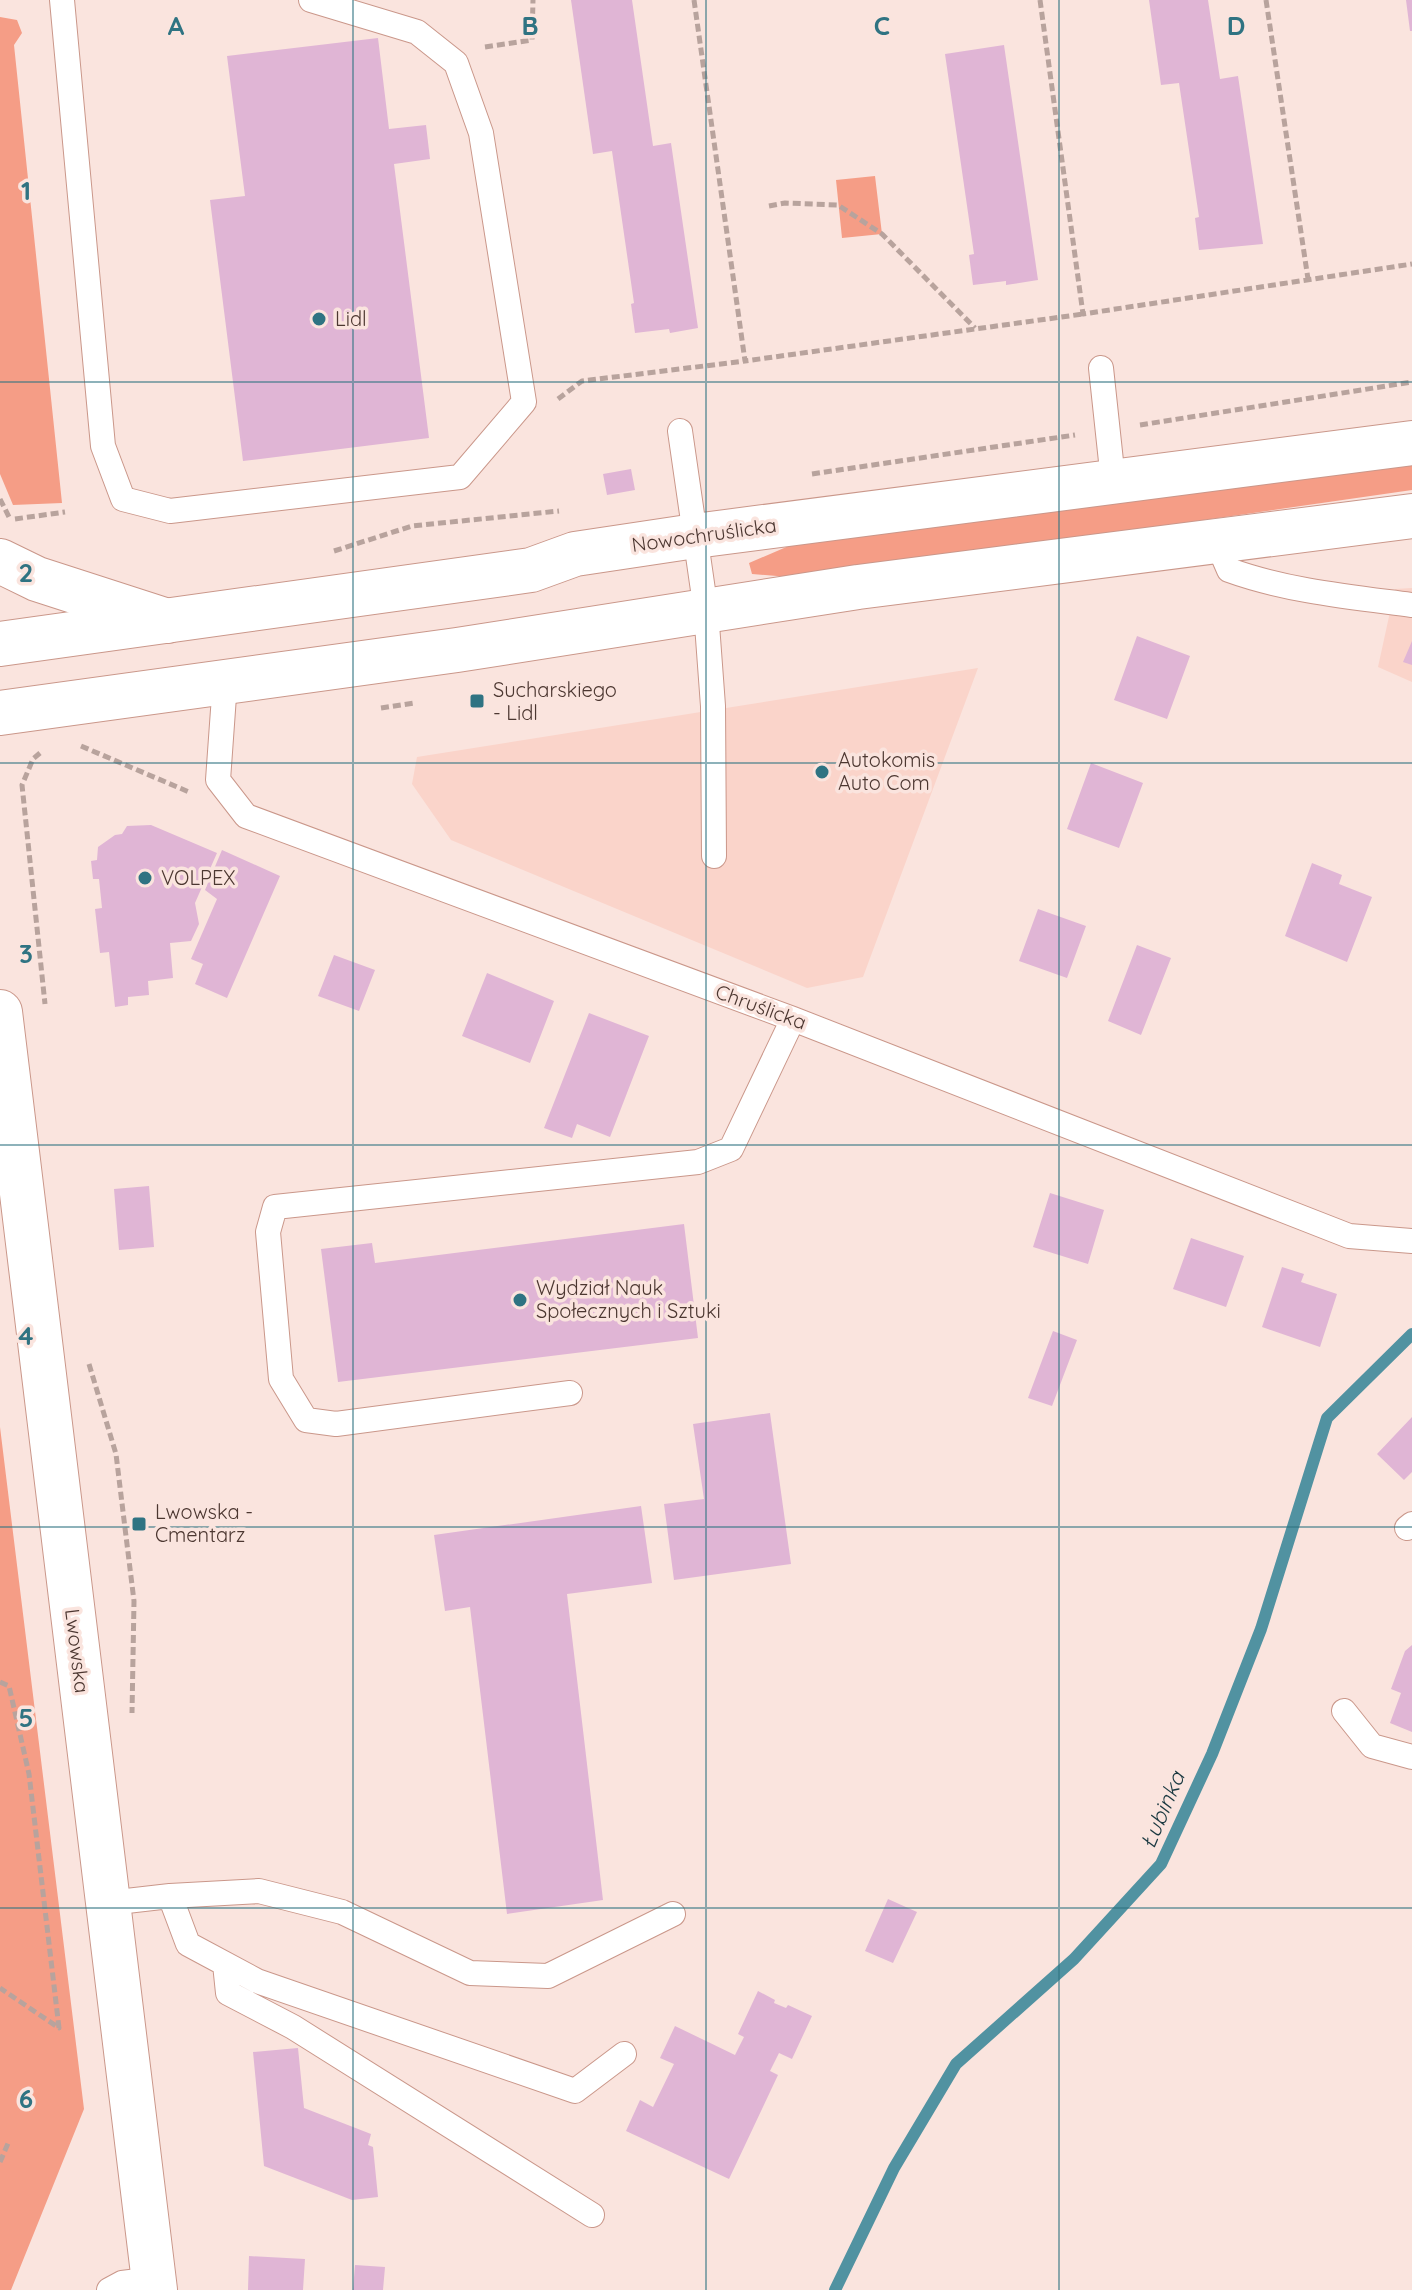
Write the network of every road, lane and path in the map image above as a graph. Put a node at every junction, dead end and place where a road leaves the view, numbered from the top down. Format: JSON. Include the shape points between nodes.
{"nodes":[{"id":1,"x":62,"y":0,"type":"edge"},
{"id":2,"x":311,"y":0,"type":"edge"},
{"id":3,"x":533,"y":0,"type":"edge"},
{"id":4,"x":694,"y":0,"type":"edge"},
{"id":5,"x":1040,"y":0,"type":"edge"},
{"id":6,"x":1266,"y":0,"type":"edge"},
{"id":7,"x":444,"y":53,"type":"junction"},
{"id":8,"x":769,"y":206,"type":"dead end"},
{"id":9,"x":1412,"y":264,"type":"edge"},
{"id":10,"x":1308,"y":279,"type":"junction"},
{"id":11,"x":1083,"y":314,"type":"junction"},
{"id":12,"x":975,"y":329,"type":"junction"},
{"id":13,"x":745,"y":361,"type":"junction"},
{"id":14,"x":1101,"y":368,"type":"dead end"},
{"id":15,"x":1412,"y":382,"type":"edge"},
{"id":16,"x":500,"y":430,"type":"junction"},
{"id":17,"x":680,"y":431,"type":"dead end"},
{"id":18,"x":1108,"y":431,"type":"junction"},
{"id":19,"x":1412,"y":443,"type":"edge"},
{"id":20,"x":798,"y":476,"type":"dead end"},
{"id":21,"x":1113,"y":480,"type":"junction"},
{"id":22,"x":65,"y":512,"type":"dead end"},
{"id":23,"x":1412,"y":516,"type":"edge"},
{"id":24,"x":695,"y":536,"type":"junction"},
{"id":25,"x":5,"y":540,"type":"edge"},
{"id":26,"x":1216,"y":540,"type":"junction"},
{"id":27,"x":596,"y":551,"type":"junction"},
{"id":28,"x":324,"y":554,"type":"dead end"},
{"id":29,"x":1412,"y":605,"type":"edge"},
{"id":30,"x":706,"y":611,"type":"junction"},
{"id":31,"x":167,"y":621,"type":"junction"},
{"id":32,"x":0,"y":644,"type":"edge"},
{"id":33,"x":225,"y":682,"type":"junction"},
{"id":34,"x":0,"y":713,"type":"edge"},
{"id":35,"x":72,"y":742,"type":"dead end"},
{"id":36,"x":49,"y":744,"type":"dead end"},
{"id":37,"x":246,"y":816,"type":"junction"},
{"id":38,"x":27,"y":839,"type":"dead end"},
{"id":39,"x":714,"y":856,"type":"dead end"},
{"id":40,"x":0,"y":1012,"type":"edge"},
{"id":41,"x":793,"y":1019,"type":"junction"},
{"id":42,"x":12,"y":1227,"type":"edge"},
{"id":43,"x":1412,"y":1241,"type":"edge"},
{"id":44,"x":87,"y":1357,"type":"dead end"},
{"id":45,"x":570,"y":1393,"type":"dead end"},
{"id":46,"x":0,"y":1682,"type":"edge"},
{"id":47,"x":1344,"y":1711,"type":"dead end"},
{"id":48,"x":131,"y":1726,"type":"dead end"},
{"id":49,"x":1412,"y":1757,"type":"edge"},
{"id":50,"x":170,"y":1896,"type":"junction"},
{"id":51,"x":109,"y":1903,"type":"junction"},
{"id":52,"x":673,"y":1914,"type":"dead end"},
{"id":53,"x":225,"y":1964,"type":"junction"},
{"id":54,"x":0,"y":1988,"type":"edge"},
{"id":55,"x":624,"y":2054,"type":"dead end"},
{"id":56,"x":9,"y":2141,"type":"dead end"},
{"id":57,"x":0,"y":2162,"type":"edge"},
{"id":58,"x":592,"y":2215,"type":"dead end"},
{"id":59,"x":155,"y":2284,"type":"edge"},
{"id":60,"x":109,"y":2290,"type":"edge"}],
"edges":[{"from":1,"to":16,"type":"lane","via":[[103,446],[123,499],[170,511],[460,477]]},
{"from":2,"to":7,"type":"lane","via":[[417,32]]},
{"from":3,"to":7,"type":"path","via":[[532,40]]},
{"from":4,"to":13,"type":"path"},
{"from":5,"to":11,"type":"path"},
{"from":6,"to":10,"type":"path"},
{"from":7,"to":16,"type":"lane","via":[[456,63],[481,133],[524,402]]},
{"from":8,"to":12,"type":"path","via":[[838,205],[882,234]]},
{"from":9,"to":10,"type":"path"},
{"from":10,"to":11,"type":"path"},
{"from":11,"to":12,"type":"path"},
{"from":12,"to":13,"type":"path"},
{"from":13,"to":16,"type":"path","via":[[582,381],[534,419]]},
{"from":14,"to":18,"type":"lane"},
{"from":15,"to":18,"type":"path"},
{"from":17,"to":24,"type":"lane"},
{"from":18,"to":20,"type":"path"},
{"from":18,"to":21,"type":"lane"},
{"from":19,"to":21,"type":"main road","name":"Nowochruślicka"},
{"from":21,"to":24,"type":"main road","name":"Nowochruślicka"},
{"from":22,"to":25,"type":"path"},
{"from":23,"to":26,"type":"main road"},
{"from":24,"to":27,"type":"main road","name":"Nowochruślicka"},
{"from":24,"to":30,"type":"lane"},
{"from":25,"to":31,"type":"main road","via":[[37,579]]},
{"from":26,"to":29,"type":"lane","via":[[1229,570],[1255,579]]},
{"from":26,"to":30,"type":"main road"},
{"from":27,"to":28,"type":"path","via":[[590,506],[412,526]]},
{"from":27,"to":31,"type":"main road","name":"Nowochruślicka","via":[[531,570]]},
{"from":30,"to":33,"type":"main road"},
{"from":30,"to":39,"type":"lane"},
{"from":31,"to":32,"type":"main road","name":"Nowochruślicka"},
{"from":33,"to":34,"type":"main road"},
{"from":33,"to":37,"type":"lane","via":[[218,780]]},
{"from":35,"to":37,"type":"path"},
{"from":36,"to":38,"type":"path","via":[[33,759],[22,785]]},
{"from":37,"to":41,"type":"lane","name":"Chruślicka"},
{"from":40,"to":42,"type":"main road","name":"Lwowska"},
{"from":41,"to":43,"type":"lane","name":"Chruślicka","via":[[1349,1236]]},
{"from":41,"to":45,"type":"lane","via":[[731,1149],[698,1162],[275,1207],[268,1232],[281,1379],[306,1420],[336,1424]]},
{"from":42,"to":51,"type":"main road","name":"Lwowska"},
{"from":44,"to":48,"type":"path","via":[[116,1454],[134,1601]]},
{"from":46,"to":54,"type":"path","via":[[9,1686],[29,1774],[59,2028]]},
{"from":47,"to":49,"type":"lane","via":[[1372,1746]]},
{"from":50,"to":51,"type":"lane"},
{"from":50,"to":52,"type":"lane","via":[[259,1891],[342,1912],[470,1973],[486,1974],[548,1976]]},
{"from":50,"to":53,"type":"lane","via":[[188,1944]]},
{"from":51,"to":59,"type":"main road","name":"Lwowska"},
{"from":53,"to":55,"type":"lane","via":[[257,1981],[575,2091]]},
{"from":53,"to":58,"type":"lane","via":[[228,1993],[293,2027]]},
{"from":56,"to":57,"type":"path"},
{"from":59,"to":60,"type":"lane","via":[[122,2283]]}]}
